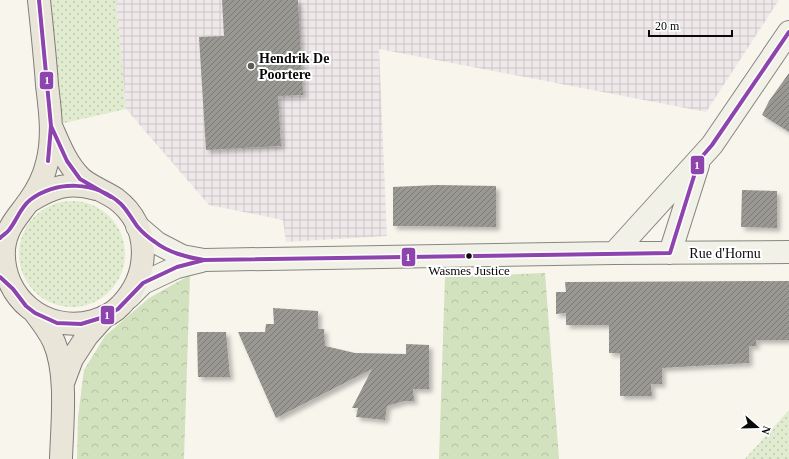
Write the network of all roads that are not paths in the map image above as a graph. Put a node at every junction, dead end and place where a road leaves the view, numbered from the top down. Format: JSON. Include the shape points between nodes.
{"nodes":[{"id":1,"x":39,"y":0,"type":"edge"},
{"id":2,"x":789,"y":32,"type":"edge"},
{"id":3,"x":51,"y":126,"type":"junction"},
{"id":4,"x":699,"y":160,"type":"junction"},
{"id":5,"x":103,"y":191,"type":"junction"},
{"id":6,"x":30,"y":201,"type":"junction"},
{"id":7,"x":137,"y":226,"type":"junction"},
{"id":8,"x":4,"y":234,"type":"edge"},
{"id":9,"x":789,"y":252,"type":"edge"},
{"id":10,"x":614,"y":253,"type":"junction"},
{"id":11,"x":670,"y":253,"type":"junction"},
{"id":12,"x":204,"y":260,"type":"junction"},
{"id":13,"x":6,"y":283,"type":"edge"},
{"id":14,"x":129,"y":297,"type":"junction"},
{"id":15,"x":35,"y":313,"type":"junction"},
{"id":16,"x":104,"y":317,"type":"junction"},
{"id":17,"x":62,"y":385,"type":"junction"},
{"id":18,"x":61,"y":459,"type":"edge"}],
"edges":[{"from":1,"to":3,"type":"main road"},
{"from":2,"to":4,"type":"street","via":[[712,145]]},
{"from":3,"to":5,"type":"main road","via":[[67,161],[80,179]]},
{"from":3,"to":6,"type":"main road","via":[[48,162]]},
{"from":4,"to":10,"type":"street"},
{"from":4,"to":11,"type":"street"},
{"from":5,"to":6,"type":"main road","via":[[84,186],[65,186],[46,191]]},
{"from":5,"to":7,"type":"main road","via":[[117,200]]},
{"from":6,"to":8,"type":"main road"},
{"from":7,"to":12,"type":"street","via":[[169,250],[182,256]]},
{"from":7,"to":14,"type":"main road","via":[[142,244],[143,263],[138,281]]},
{"from":8,"to":13,"type":"main road"},
{"from":9,"to":11,"type":"street","name":"Rue d'Hornu"},
{"from":10,"to":11,"type":"street","name":"Rue d'Hornu"},
{"from":10,"to":12,"type":"street","name":"Rue d'Hornu"},
{"from":12,"to":14,"type":"street","via":[[177,267],[143,283]]},
{"from":13,"to":15,"type":"main road"},
{"from":14,"to":16,"type":"main road","via":[[118,309]]},
{"from":15,"to":16,"type":"main road","via":[[57,323],[81,324]]},
{"from":15,"to":17,"type":"main road","via":[[54,342],[59,356]]},
{"from":16,"to":17,"type":"main road","via":[[72,358]]},
{"from":17,"to":18,"type":"main road"}]}
